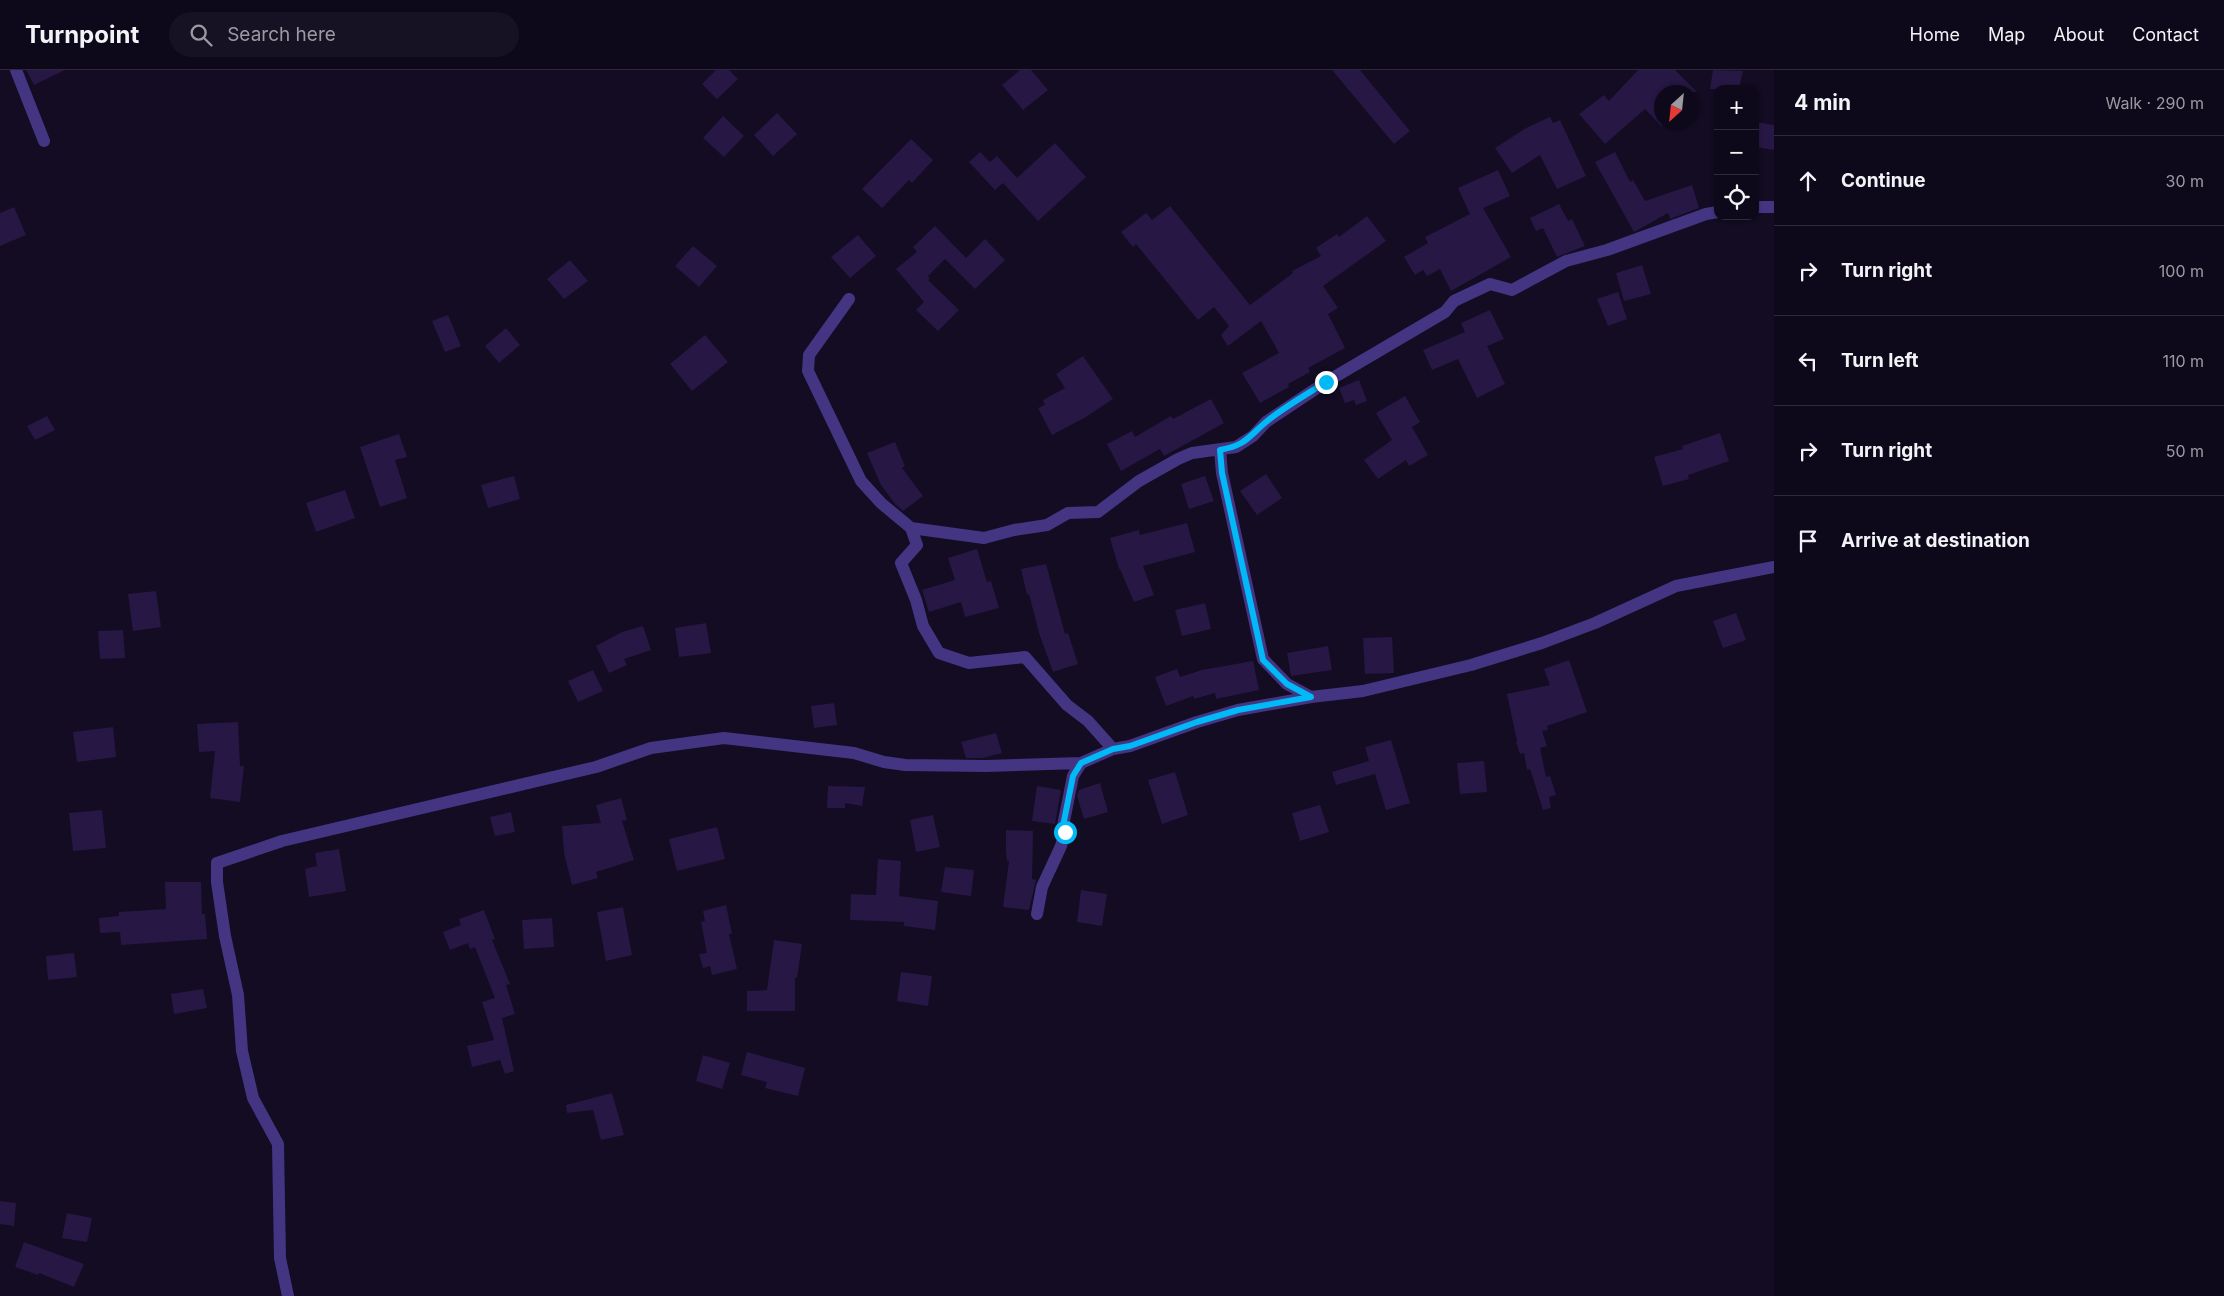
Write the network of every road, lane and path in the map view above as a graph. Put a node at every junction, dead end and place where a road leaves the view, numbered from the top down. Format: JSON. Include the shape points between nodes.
{"nodes":[{"id":1,"x":16,"y":70,"type":"edge"},
{"id":2,"x":44,"y":141,"type":"dead end"},
{"id":3,"x":1759,"y":207,"type":"edge"},
{"id":4,"x":1774,"y":207,"type":"edge"},
{"id":5,"x":1714,"y":213,"type":"edge"},
{"id":6,"x":849,"y":299,"type":"dead end"},
{"id":7,"x":1220,"y":450,"type":"junction"},
{"id":8,"x":911,"y":528,"type":"junction"},
{"id":9,"x":1774,"y":567,"type":"edge"},
{"id":10,"x":1311,"y":697,"type":"junction"},
{"id":11,"x":1113,"y":749,"type":"junction"},
{"id":12,"x":1081,"y":763,"type":"junction"},
{"id":13,"x":1037,"y":914,"type":"dead end"},
{"id":14,"x":288,"y":1296,"type":"edge"}],
"edges":[{"from":1,"to":2,"type":"street"},
{"from":3,"to":4,"type":"street"},
{"from":5,"to":7,"type":"street","via":[[1607,250],[1566,260],[1512,290],[1490,284],[1454,300],[1445,312],[1318,387],[1236,447]]},
{"from":6,"to":8,"type":"street","via":[[809,355],[808,371],[861,481]]},
{"from":7,"to":8,"type":"street","via":[[1192,453],[1139,481],[1098,512],[1068,513],[1047,525],[984,538]]},
{"from":7,"to":10,"type":"street","via":[[1222,473],[1263,660],[1287,684]]},
{"from":8,"to":11,"type":"street","via":[[917,545],[901,563],[923,626],[939,653],[969,664],[1025,657],[1067,705],[1088,721]]},
{"from":9,"to":10,"type":"street","via":[[1676,586],[1595,623],[1471,665],[1363,691]]},
{"from":10,"to":11,"type":"street","via":[[1238,710]]},
{"from":11,"to":12,"type":"street"},
{"from":12,"to":13,"type":"street","via":[[1073,776],[1062,831],[1065,832],[1042,887]]},
{"from":12,"to":14,"type":"street","via":[[905,765],[854,752],[724,738],[651,748],[596,767],[282,841],[217,863],[224,927],[238,996],[242,1051],[252,1098],[278,1144],[280,1258]]}]}
